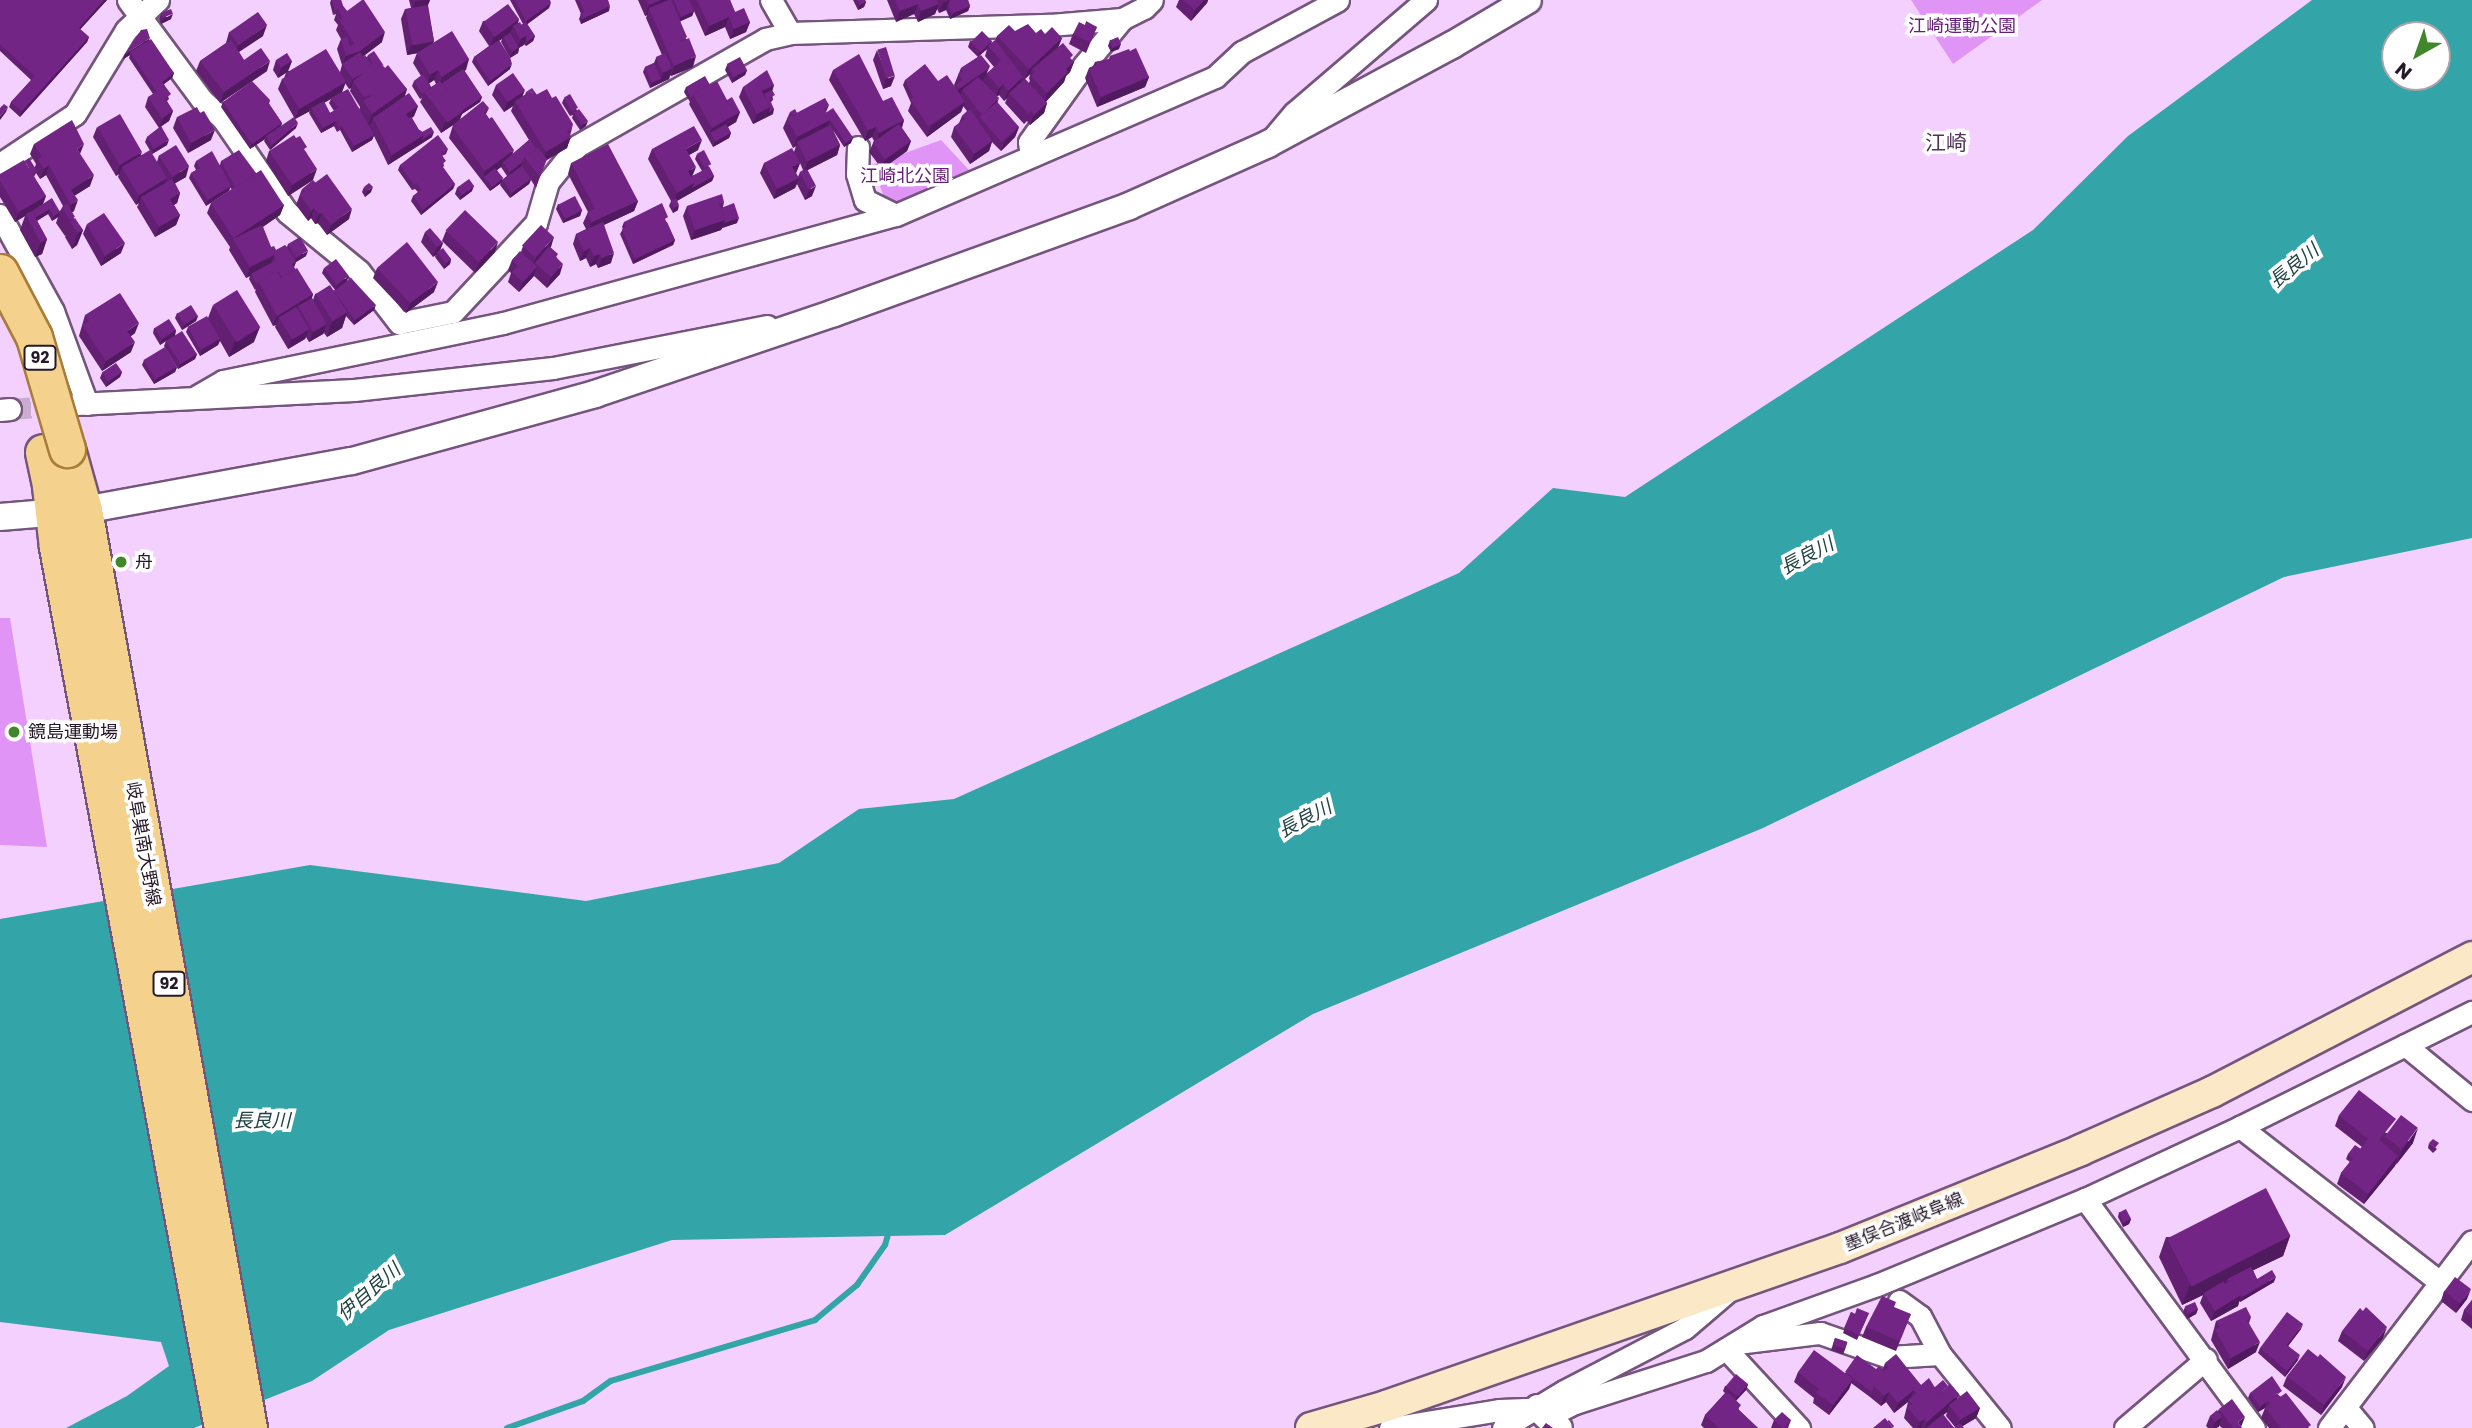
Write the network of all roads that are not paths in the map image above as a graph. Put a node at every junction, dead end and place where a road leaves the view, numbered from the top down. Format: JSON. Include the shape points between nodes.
{"nodes":[{"id":1,"x":158,"y":0,"type":"edge"},
{"id":2,"x":771,"y":0,"type":"edge"},
{"id":3,"x":1152,"y":0,"type":"edge"},
{"id":4,"x":1338,"y":0,"type":"edge"},
{"id":5,"x":1426,"y":0,"type":"edge"},
{"id":6,"x":1528,"y":0,"type":"edge"},
{"id":7,"x":133,"y":8,"type":"edge"},
{"id":8,"x":1122,"y":19,"type":"junction"},
{"id":9,"x":790,"y":33,"type":"junction"},
{"id":10,"x":1268,"y":144,"type":"junction"},
{"id":11,"x":858,"y":147,"type":"dead end"},
{"id":12,"x":1031,"y":156,"type":"junction"},
{"id":13,"x":0,"y":164,"type":"edge"},
{"id":14,"x":0,"y":215,"type":"edge"},
{"id":15,"x":895,"y":215,"type":"junction"},
{"id":16,"x":0,"y":272,"type":"edge"},
{"id":17,"x":0,"y":313,"type":"edge"},
{"id":18,"x":834,"y":313,"type":"junction"},
{"id":19,"x":197,"y":396,"type":"junction"},
{"id":20,"x":55,"y":451,"type":"junction"},
{"id":21,"x":0,"y":517,"type":"edge"},
{"id":22,"x":71,"y":527,"type":"junction"},
{"id":23,"x":2470,"y":959,"type":"edge"},
{"id":24,"x":2472,"y":1012,"type":"edge"},
{"id":25,"x":2405,"y":1045,"type":"junction"},
{"id":26,"x":2472,"y":1100,"type":"edge"},
{"id":27,"x":2240,"y":1126,"type":"junction"},
{"id":28,"x":2085,"y":1199,"type":"junction"},
{"id":29,"x":2472,"y":1241,"type":"edge"},
{"id":30,"x":2440,"y":1282,"type":"junction"},
{"id":31,"x":1732,"y":1288,"type":"junction"},
{"id":32,"x":1899,"y":1301,"type":"edge"},
{"id":33,"x":1730,"y":1346,"type":"junction"},
{"id":34,"x":1940,"y":1353,"type":"junction"},
{"id":35,"x":2206,"y":1359,"type":"junction"},
{"id":36,"x":2346,"y":1408,"type":"junction"},
{"id":37,"x":1548,"y":1418,"type":"edge"},
{"id":38,"x":1328,"y":1427,"type":"edge"},
{"id":39,"x":222,"y":1428,"type":"edge"},
{"id":40,"x":249,"y":1428,"type":"edge"},
{"id":41,"x":1390,"y":1428,"type":"edge"},
{"id":42,"x":1503,"y":1428,"type":"edge"},
{"id":43,"x":1799,"y":1428,"type":"edge"},
{"id":44,"x":2000,"y":1428,"type":"edge"},
{"id":45,"x":2124,"y":1428,"type":"edge"},
{"id":46,"x":2254,"y":1428,"type":"edge"},
{"id":47,"x":2329,"y":1428,"type":"edge"},
{"id":48,"x":2363,"y":1428,"type":"edge"}],
"edges":[{"from":1,"to":7,"type":"street"},
{"from":2,"to":9,"type":"street"},
{"from":3,"to":8,"type":"street"},
{"from":4,"to":12,"type":"street","via":[[1242,52],[1215,77]]},
{"from":5,"to":10,"type":"street","via":[[1294,113]]},
{"from":6,"to":10,"type":"street"},
{"from":7,"to":9,"type":"street","via":[[202,100],[222,119],[287,212],[359,271],[399,323],[453,312],[536,223],[548,181],[577,146],[765,39]]},
{"from":7,"to":13,"type":"street","via":[[126,30],[75,114]]},
{"from":8,"to":9,"type":"street"},
{"from":8,"to":12,"type":"street","via":[[1029,142]]},
{"from":10,"to":18,"type":"street","via":[[1129,206]]},
{"from":11,"to":15,"type":"street","via":[[857,174],[865,200]]},
{"from":12,"to":15,"type":"street"},
{"from":14,"to":19,"type":"street","via":[[53,311],[82,404]]},
{"from":15,"to":19,"type":"street","via":[[503,323],[223,381]]},
{"from":16,"to":20,"type":"main road","name":"岐阜巣南大野線","number":"92","bridge":true,"via":[[34,337]]},
{"from":17,"to":20,"type":"main road","name":"岐阜巣南大野線","number":"92"},
{"from":18,"to":19,"type":"street","via":[[553,368],[354,390]]},
{"from":18,"to":22,"type":"street","via":[[595,394],[352,461]]},
{"from":20,"to":22,"type":"main road","name":"岐阜巣南大野線","number":"92"},
{"from":21,"to":22,"type":"street"},
{"from":22,"to":39,"type":"main road","name":"岐阜巣南大野線","number":"92"},
{"from":22,"to":40,"type":"main road","name":"岐阜巣南大野線","number":"92"},
{"from":23,"to":31,"type":"main road","name":"墨俣合渡岐阜線","via":[[2212,1091],[2092,1145]]},
{"from":24,"to":25,"type":"street"},
{"from":25,"to":26,"type":"street"},
{"from":25,"to":27,"type":"street"},
{"from":27,"to":28,"type":"street"},
{"from":27,"to":30,"type":"street"},
{"from":28,"to":33,"type":"street","via":[[1877,1285],[1763,1326]]},
{"from":28,"to":35,"type":"street"},
{"from":29,"to":30,"type":"street"},
{"from":30,"to":36,"type":"street"},
{"from":31,"to":37,"type":"street","via":[[1685,1328],[1564,1391]]},
{"from":31,"to":38,"type":"main road","name":"墨俣合渡岐阜線"},
{"from":32,"to":34,"type":"street","via":[[1920,1316]]},
{"from":33,"to":34,"type":"street","via":[[1820,1333],[1889,1357]]},
{"from":33,"to":37,"type":"street","via":[[1706,1361],[1575,1403]]},
{"from":33,"to":43,"type":"street"},
{"from":34,"to":44,"type":"street"},
{"from":35,"to":45,"type":"street"},
{"from":35,"to":46,"type":"street"},
{"from":36,"to":47,"type":"street"},
{"from":36,"to":48,"type":"street"},
{"from":37,"to":41,"type":"street","via":[[1499,1410]]},
{"from":37,"to":42,"type":"street"}]}
